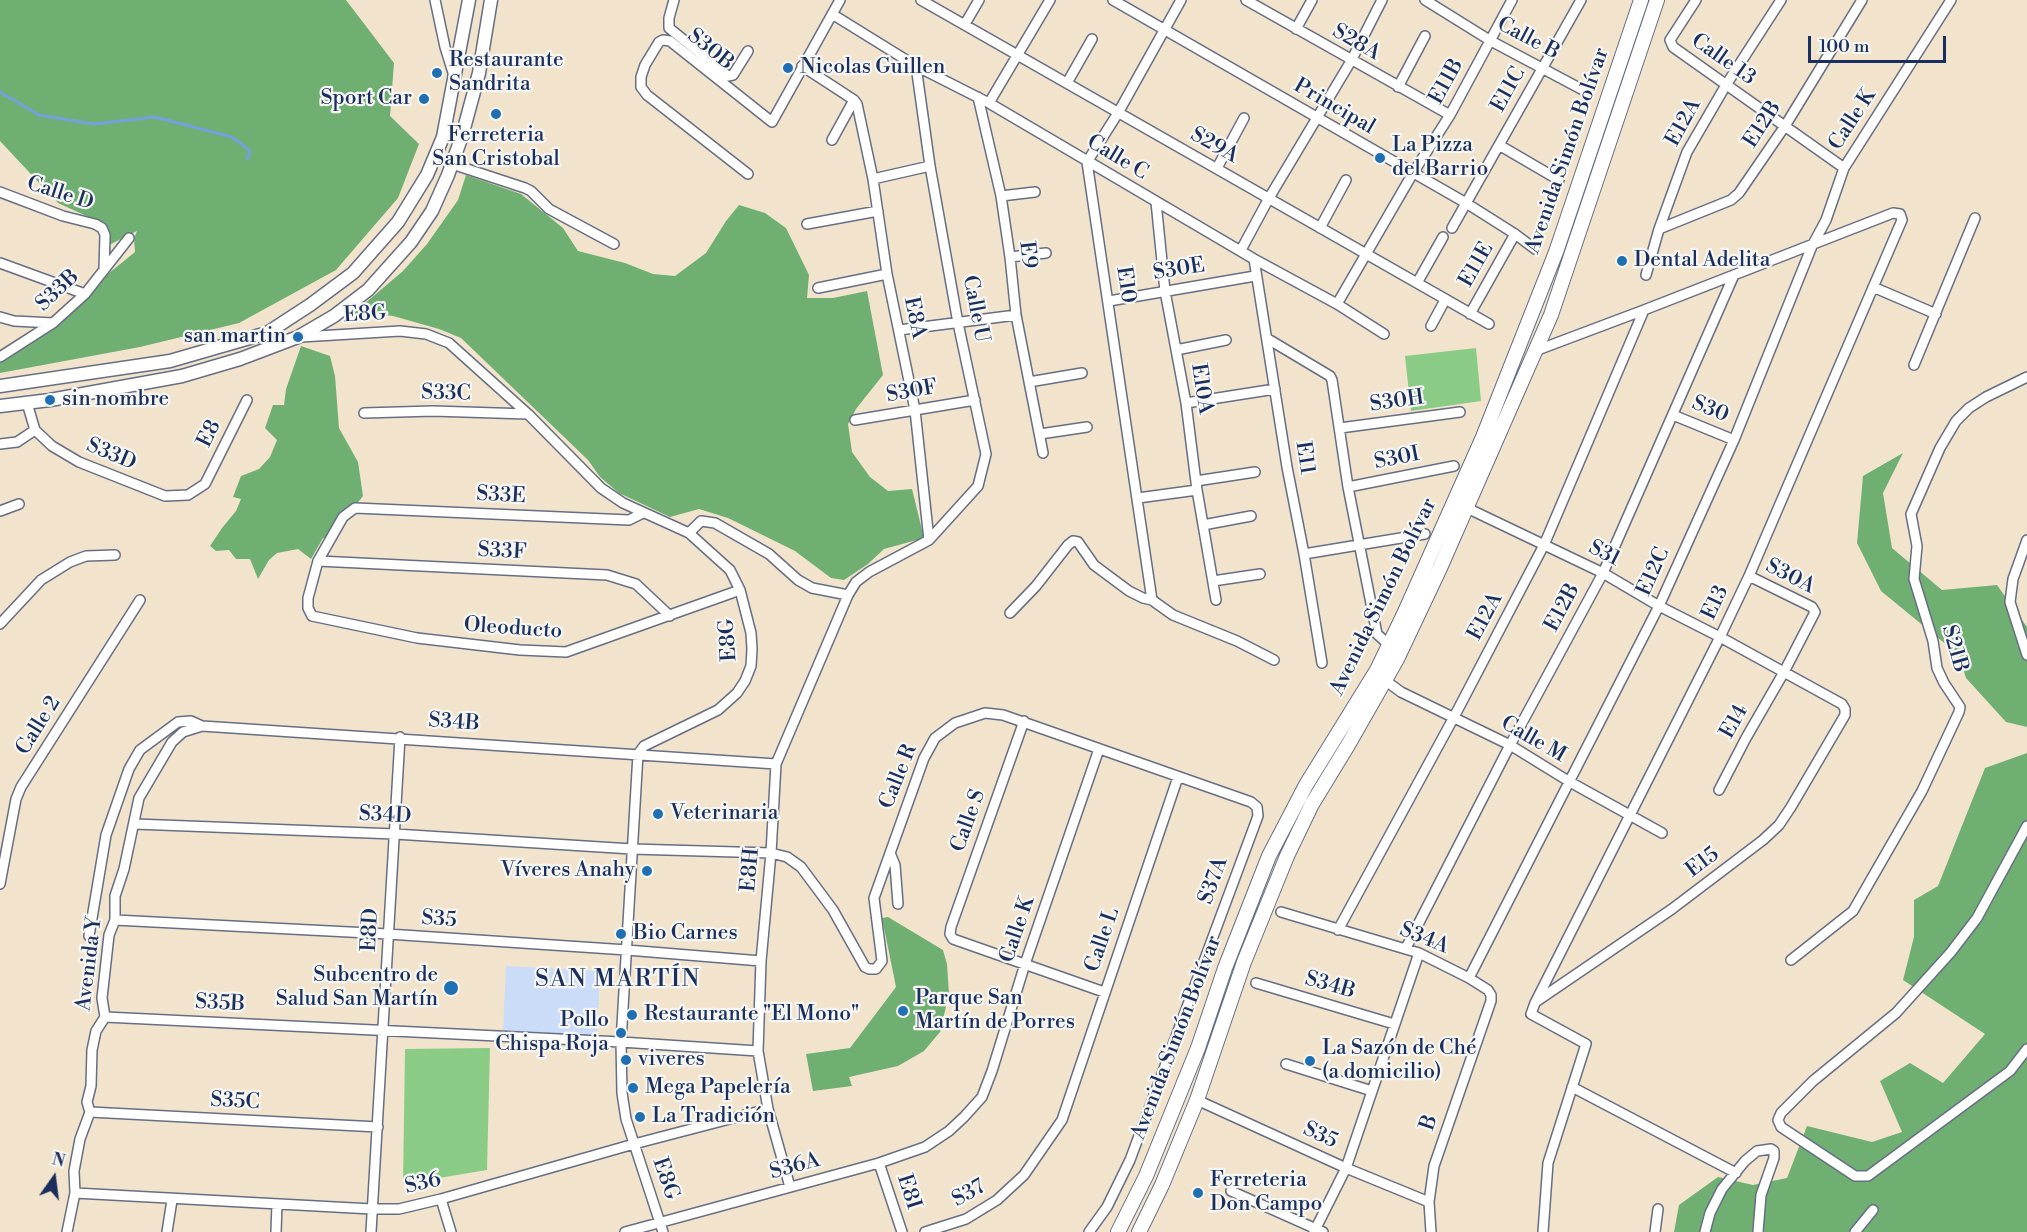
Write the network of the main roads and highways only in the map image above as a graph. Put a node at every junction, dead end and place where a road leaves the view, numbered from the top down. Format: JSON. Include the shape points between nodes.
{"nodes":[{"id":1,"x":469,"y":0,"type":"edge"},
{"id":2,"x":491,"y":0,"type":"edge"},
{"id":3,"x":1641,"y":0,"type":"edge"},
{"id":4,"x":1657,"y":0,"type":"edge"},
{"id":5,"x":1668,"y":0,"type":"edge"},
{"id":6,"x":1645,"y":35,"type":"junction"},
{"id":7,"x":93,"y":373,"type":"junction"},
{"id":8,"x":0,"y":386,"type":"edge"},
{"id":9,"x":96,"y":392,"type":"junction"},
{"id":10,"x":0,"y":406,"type":"edge"},
{"id":11,"x":1118,"y":1232,"type":"edge"},
{"id":12,"x":1139,"y":1232,"type":"edge"}],
"edges":[{"from":1,"to":7,"type":"main road","via":[[443,136],[427,175],[398,222],[353,273],[267,333],[170,361]]},
{"from":2,"to":9,"type":"main road","via":[[479,73],[452,164],[432,211],[411,242],[368,290],[298,337],[240,359],[182,376]]},
{"from":3,"to":11,"type":"highway","name":"Avenida Simón Bolívar","via":[[1557,252],[1483,437],[1389,645],[1269,856],[1198,1048],[1146,1176]]},
{"from":4,"to":6,"type":"highway","name":"Avenida Simón Bolívar"},
{"from":5,"to":6,"type":"highway"},
{"from":6,"to":12,"type":"highway","name":"Avenida Simón Bolívar","via":[[1551,315],[1386,681],[1312,804],[1287,856],[1244,962],[1197,1100]]},
{"from":7,"to":8,"type":"main road"},
{"from":7,"to":9,"type":"main road"},
{"from":9,"to":10,"type":"main road"}]}
